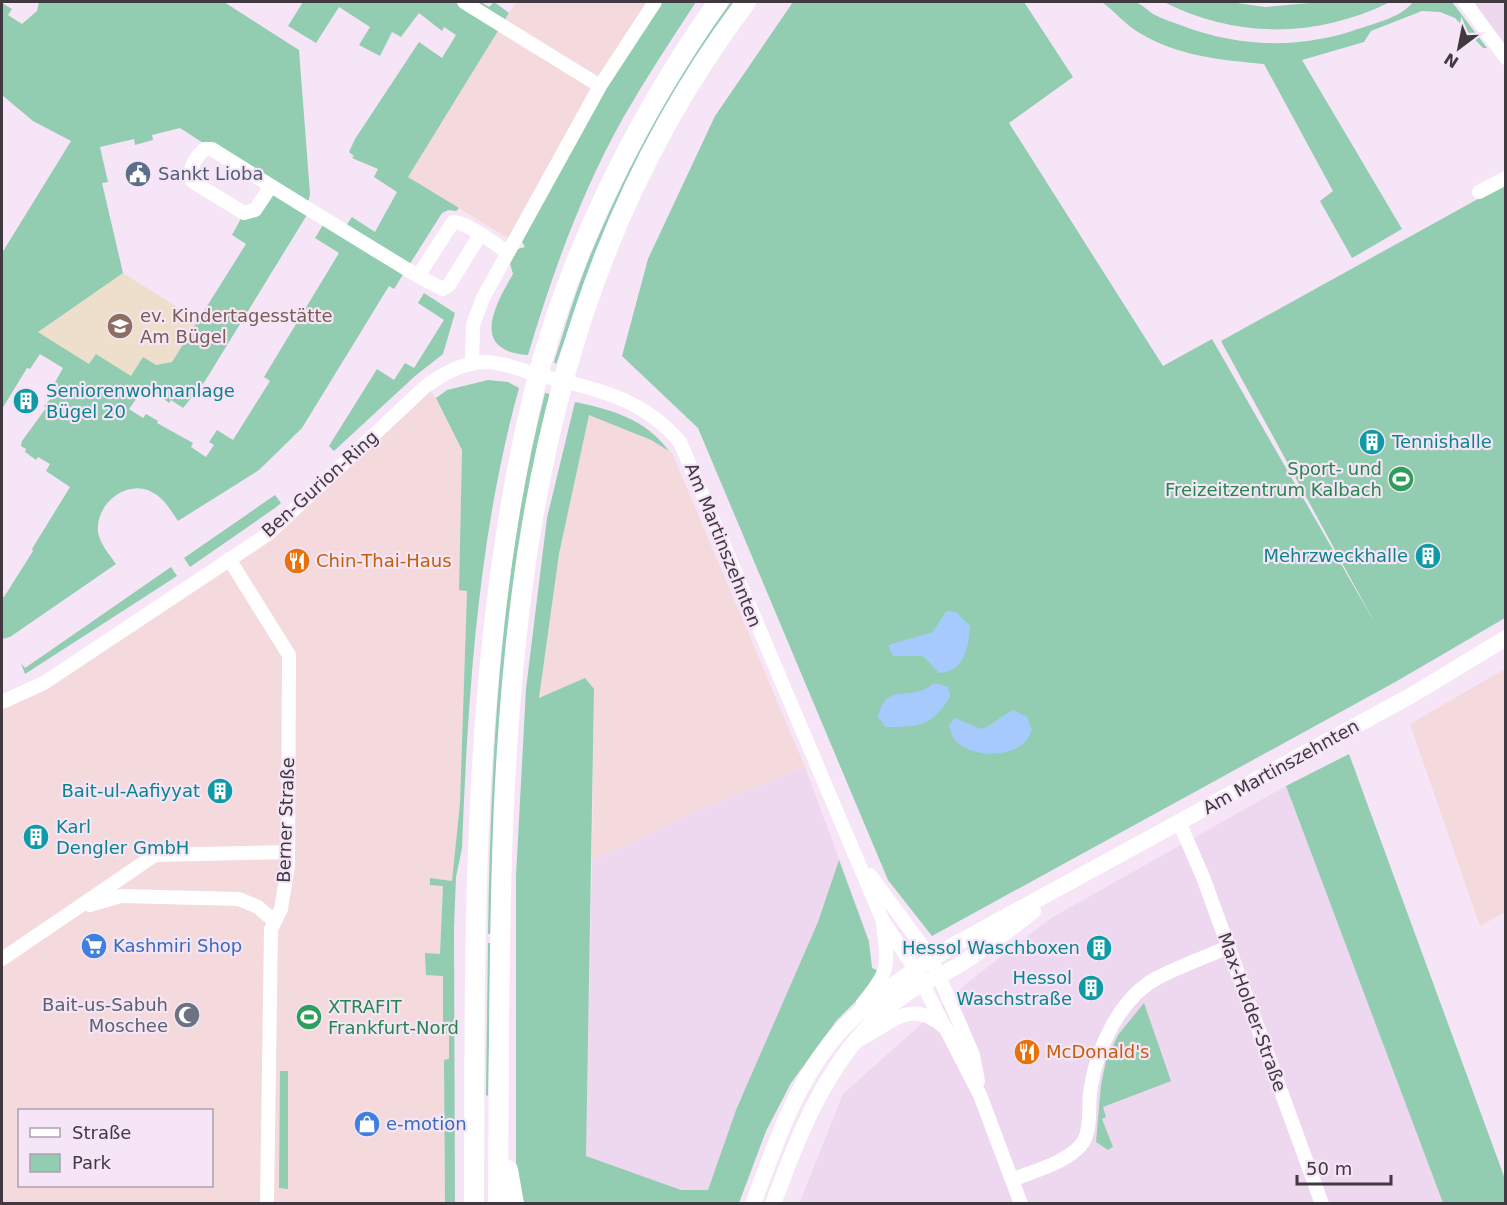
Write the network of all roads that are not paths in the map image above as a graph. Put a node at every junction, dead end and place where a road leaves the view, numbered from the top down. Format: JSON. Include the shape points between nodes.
{"nodes":[{"id":1,"x":464,"y":2,"type":"edge"},
{"id":2,"x":655,"y":2,"type":"edge"},
{"id":3,"x":718,"y":2,"type":"edge"},
{"id":4,"x":746,"y":2,"type":"edge"},
{"id":5,"x":1465,"y":2,"type":"edge"},
{"id":6,"x":1506,"y":58,"type":"edge"},
{"id":7,"x":600,"y":86,"type":"junction"},
{"id":8,"x":1506,"y":178,"type":"edge"},
{"id":9,"x":270,"y":186,"type":"junction"},
{"id":10,"x":1479,"y":192,"type":"dead end"},
{"id":11,"x":480,"y":235,"type":"junction"},
{"id":12,"x":507,"y":252,"type":"junction"},
{"id":13,"x":418,"y":276,"type":"junction"},
{"id":14,"x":472,"y":364,"type":"junction"},
{"id":15,"x":229,"y":559,"type":"junction"},
{"id":16,"x":1506,"y":638,"type":"edge"},
{"id":17,"x":2,"y":702,"type":"edge"},
{"id":18,"x":1179,"y":822,"type":"junction"},
{"id":19,"x":288,"y":852,"type":"junction"},
{"id":20,"x":857,"y":857,"type":"junction"},
{"id":21,"x":1054,"y":892,"type":"junction"},
{"id":22,"x":76,"y":908,"type":"junction"},
{"id":23,"x":274,"y":921,"type":"junction"},
{"id":24,"x":883,"y":921,"type":"junction"},
{"id":25,"x":1229,"y":947,"type":"junction"},
{"id":26,"x":931,"y":958,"type":"junction"},
{"id":27,"x":2,"y":959,"type":"edge"},
{"id":28,"x":940,"y":975,"type":"junction"},
{"id":29,"x":919,"y":977,"type":"junction"},
{"id":30,"x":947,"y":1029,"type":"junction"},
{"id":31,"x":838,"y":1034,"type":"junction"},
{"id":32,"x":856,"y":1041,"type":"junction"},
{"id":33,"x":980,"y":1095,"type":"junction"},
{"id":34,"x":499,"y":1117,"type":"junction"},
{"id":35,"x":1012,"y":1180,"type":"junction"},
{"id":36,"x":267,"y":1203,"type":"edge"},
{"id":37,"x":474,"y":1203,"type":"edge"},
{"id":38,"x":498,"y":1203,"type":"edge"},
{"id":39,"x":514,"y":1203,"type":"edge"},
{"id":40,"x":753,"y":1203,"type":"edge"},
{"id":41,"x":773,"y":1203,"type":"edge"},
{"id":42,"x":1021,"y":1203,"type":"edge"},
{"id":43,"x":1322,"y":1203,"type":"edge"}],
"edges":[{"from":1,"to":7,"type":"street"},
{"from":2,"to":7,"type":"street"},
{"from":3,"to":37,"type":"highway","via":[[648,112],[591,228],[535,389],[519,464],[490,674],[477,879]]},
{"from":4,"to":34,"type":"highway","via":[[702,64],[635,183],[587,299],[558,394],[527,549],[513,668],[504,799]]},
{"from":5,"to":6,"type":"street"},
{"from":7,"to":12,"type":"street"},
{"from":8,"to":10,"type":"street"},
{"from":9,"to":9,"type":"street","via":[[212,149],[200,153],[190,170],[195,183],[244,213],[255,210]]},
{"from":9,"to":13,"type":"street"},
{"from":11,"to":12,"type":"street"},
{"from":11,"to":13,"type":"street","via":[[443,289]]},
{"from":11,"to":13,"type":"street","via":[[453,222]]},
{"from":12,"to":14,"type":"street","via":[[479,307],[471,343]]},
{"from":14,"to":15,"type":"street","name":"Ben-Gurion-Ring","via":[[455,368],[426,386],[285,520]]},
{"from":14,"to":20,"type":"street","name":"Am Martinszehnten","via":[[498,363],[596,390],[649,412],[680,442]]},
{"from":15,"to":17,"type":"street","name":"Ben-Gurion-Ring","via":[[44,683]]},
{"from":15,"to":19,"type":"street","name":"Berner Straße","via":[[289,655]]},
{"from":16,"to":18,"type":"main road","name":"Am Martinszehnten","via":[[1412,695]]},
{"from":18,"to":21,"type":"main road","name":"Am Martinszehnten"},
{"from":18,"to":25,"type":"street","name":"Max-Holder-Straße"},
{"from":19,"to":22,"type":"street","via":[[155,855]]},
{"from":19,"to":23,"type":"street","name":"Berner Straße","via":[[281,909]]},
{"from":20,"to":24,"type":"street","name":"Am Martinszehnten"},
{"from":20,"to":26,"type":"street","name":"Am Martinszehnten"},
{"from":21,"to":26,"type":"main road","name":"Am Martinszehnten"},
{"from":21,"to":28,"type":"main road","name":"Am Martinszehnten","via":[[983,949]]},
{"from":22,"to":23,"type":"street","via":[[120,896],[239,899],[258,907]]},
{"from":22,"to":27,"type":"street"},
{"from":23,"to":36,"type":"street","name":"Berner Straße"},
{"from":24,"to":29,"type":"street","name":"Am Martinszehnten"},
{"from":24,"to":31,"type":"street","via":[[888,958],[884,975]]},
{"from":25,"to":35,"type":"street","via":[[1156,979],[1128,1005],[1110,1026],[1096,1062],[1088,1130],[1081,1146]]},
{"from":25,"to":43,"type":"street","name":"Max-Holder-Straße"},
{"from":26,"to":28,"type":"street"},
{"from":26,"to":29,"type":"main road","name":"Am Martinszehnten"},
{"from":28,"to":29,"type":"main road","name":"Am Martinszehnten"},
{"from":28,"to":33,"type":"street","via":[[973,1056]]},
{"from":29,"to":30,"type":"street"},
{"from":29,"to":31,"type":"main road","name":"Am Martinszehnten"},
{"from":29,"to":32,"type":"main road","name":"Am Martinszehnten"},
{"from":30,"to":32,"type":"street","via":[[914,1012],[897,1017]]},
{"from":30,"to":33,"type":"street"},
{"from":31,"to":40,"type":"main road","name":"Am Martinszehnten","via":[[820,1056],[789,1110]]},
{"from":32,"to":41,"type":"main road","name":"Am Martinszehnten","via":[[832,1071],[811,1109]]},
{"from":33,"to":35,"type":"street"},
{"from":34,"to":38,"type":"highway"},
{"from":34,"to":39,"type":"highway"},
{"from":35,"to":42,"type":"street"}]}
